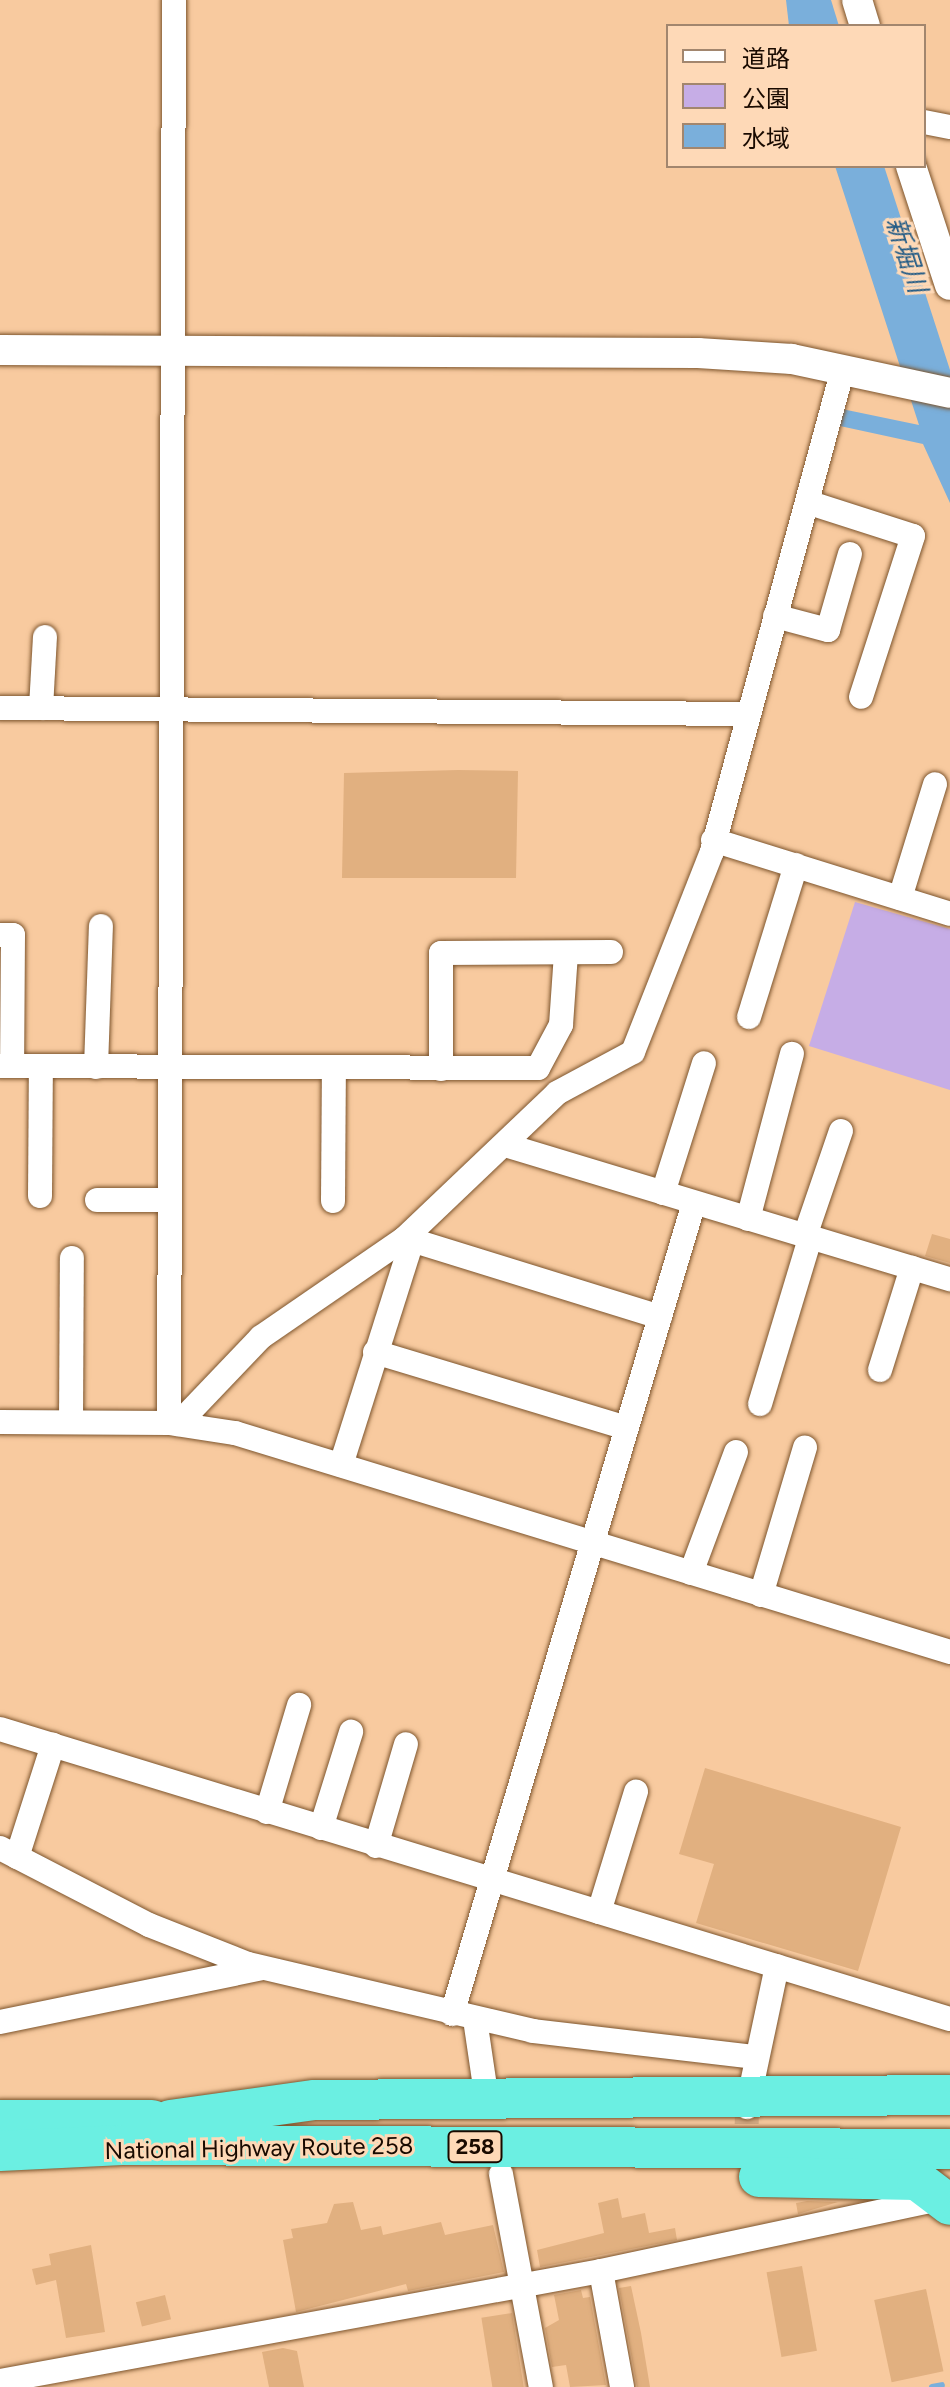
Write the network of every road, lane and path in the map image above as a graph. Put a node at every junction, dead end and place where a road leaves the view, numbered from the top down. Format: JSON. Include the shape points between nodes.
{"nodes":[{"id":1,"x":174,"y":0,"type":"edge"},
{"id":2,"x":857,"y":0,"type":"edge"},
{"id":3,"x":864,"y":24,"type":"edge"},
{"id":4,"x":926,"y":122,"type":"edge"},
{"id":5,"x":950,"y":127,"type":"edge"},
{"id":6,"x":912,"y":168,"type":"edge"},
{"id":7,"x":950,"y":285,"type":"edge"},
{"id":8,"x":0,"y":350,"type":"edge"},
{"id":9,"x":169,"y":350,"type":"junction"},
{"id":10,"x":843,"y":370,"type":"junction"},
{"id":11,"x":950,"y":393,"type":"edge"},
{"id":12,"x":810,"y":503,"type":"junction"},
{"id":13,"x":850,"y":554,"type":"dead end"},
{"id":14,"x":775,"y":616,"type":"junction"},
{"id":15,"x":45,"y":637,"type":"dead end"},
{"id":16,"x":861,"y":697,"type":"dead end"},
{"id":17,"x":169,"y":707,"type":"junction"},
{"id":18,"x":0,"y":708,"type":"edge"},
{"id":19,"x":41,"y":708,"type":"junction"},
{"id":20,"x":746,"y":714,"type":"junction"},
{"id":21,"x":935,"y":784,"type":"dead end"},
{"id":22,"x":713,"y":840,"type":"junction"},
{"id":23,"x":796,"y":865,"type":"junction"},
{"id":24,"x":900,"y":898,"type":"junction"},
{"id":25,"x":950,"y":914,"type":"edge"},
{"id":26,"x":101,"y":926,"type":"dead end"},
{"id":27,"x":0,"y":935,"type":"edge"},
{"id":28,"x":611,"y":952,"type":"dead end"},
{"id":29,"x":566,"y":953,"type":"junction"},
{"id":30,"x":749,"y":1017,"type":"dead end"},
{"id":31,"x":792,"y":1054,"type":"dead end"},
{"id":32,"x":704,"y":1063,"type":"dead end"},
{"id":33,"x":6,"y":1066,"type":"edge"},
{"id":34,"x":41,"y":1066,"type":"junction"},
{"id":35,"x":96,"y":1067,"type":"junction"},
{"id":36,"x":166,"y":1068,"type":"junction"},
{"id":37,"x":538,"y":1068,"type":"junction"},
{"id":38,"x":334,"y":1069,"type":"junction"},
{"id":39,"x":441,"y":1069,"type":"junction"},
{"id":40,"x":557,"y":1093,"type":"junction"},
{"id":41,"x":841,"y":1131,"type":"dead end"},
{"id":42,"x":505,"y":1145,"type":"junction"},
{"id":43,"x":663,"y":1193,"type":"junction"},
{"id":44,"x":40,"y":1196,"type":"dead end"},
{"id":45,"x":97,"y":1200,"type":"dead end"},
{"id":46,"x":165,"y":1200,"type":"junction"},
{"id":47,"x":333,"y":1201,"type":"dead end"},
{"id":48,"x":694,"y":1203,"type":"junction"},
{"id":49,"x":748,"y":1219,"type":"junction"},
{"id":50,"x":808,"y":1237,"type":"junction"},
{"id":51,"x":408,"y":1241,"type":"junction"},
{"id":52,"x":72,"y":1258,"type":"dead end"},
{"id":53,"x":912,"y":1268,"type":"junction"},
{"id":54,"x":950,"y":1279,"type":"edge"},
{"id":55,"x":660,"y":1317,"type":"junction"},
{"id":56,"x":375,"y":1352,"type":"junction"},
{"id":57,"x":880,"y":1370,"type":"dead end"},
{"id":58,"x":760,"y":1404,"type":"dead end"},
{"id":59,"x":0,"y":1422,"type":"edge"},
{"id":60,"x":71,"y":1422,"type":"junction"},
{"id":61,"x":173,"y":1424,"type":"junction"},
{"id":62,"x":626,"y":1428,"type":"junction"},
{"id":63,"x":805,"y":1447,"type":"dead end"},
{"id":64,"x":736,"y":1452,"type":"dead end"},
{"id":65,"x":341,"y":1465,"type":"junction"},
{"id":66,"x":593,"y":1540,"type":"junction"},
{"id":67,"x":691,"y":1573,"type":"junction"},
{"id":68,"x":761,"y":1595,"type":"junction"},
{"id":69,"x":950,"y":1652,"type":"edge"},
{"id":70,"x":299,"y":1705,"type":"dead end"},
{"id":71,"x":0,"y":1729,"type":"edge"},
{"id":72,"x":351,"y":1732,"type":"dead end"},
{"id":73,"x":406,"y":1744,"type":"dead end"},
{"id":74,"x":53,"y":1745,"type":"junction"},
{"id":75,"x":636,"y":1792,"type":"dead end"},
{"id":76,"x":267,"y":1812,"type":"junction"},
{"id":77,"x":321,"y":1828,"type":"junction"},
{"id":78,"x":376,"y":1846,"type":"junction"},
{"id":79,"x":9,"y":1852,"type":"edge"},
{"id":80,"x":492,"y":1880,"type":"junction"},
{"id":81,"x":599,"y":1912,"type":"junction"},
{"id":82,"x":777,"y":1966,"type":"junction"},
{"id":83,"x":262,"y":1968,"type":"junction"},
{"id":84,"x":464,"y":2017,"type":"junction"},
{"id":85,"x":950,"y":2019,"type":"edge"},
{"id":86,"x":0,"y":2022,"type":"edge"},
{"id":87,"x":754,"y":2057,"type":"junction"},
{"id":88,"x":950,"y":2095,"type":"edge"},
{"id":89,"x":487,"y":2100,"type":"junction"},
{"id":90,"x":747,"y":2105,"type":"junction"},
{"id":91,"x":0,"y":2120,"type":"edge"},
{"id":92,"x":170,"y":2120,"type":"junction"},
{"id":93,"x":950,"y":2130,"type":"edge"},
{"id":94,"x":950,"y":2149,"type":"edge"},
{"id":95,"x":91,"y":2150,"type":"junction"},
{"id":96,"x":0,"y":2151,"type":"edge"},
{"id":97,"x":501,"y":2174,"type":"junction"},
{"id":98,"x":947,"y":2202,"type":"edge"},
{"id":99,"x":601,"y":2271,"type":"junction"},
{"id":100,"x":522,"y":2286,"type":"junction"},
{"id":101,"x":0,"y":2381,"type":"edge"},
{"id":102,"x":541,"y":2387,"type":"edge"},
{"id":103,"x":622,"y":2387,"type":"edge"}],
"edges":[{"from":1,"to":9,"type":"street"},
{"from":2,"to":3,"type":"street"},
{"from":4,"to":5,"type":"street"},
{"from":6,"to":7,"type":"street"},
{"from":8,"to":9,"type":"street"},
{"from":9,"to":10,"type":"street","via":[[698,353]]},
{"from":9,"to":17,"type":"street"},
{"from":10,"to":11,"type":"street"},
{"from":10,"to":12,"type":"street"},
{"from":12,"to":14,"type":"street"},
{"from":12,"to":16,"type":"street","via":[[913,536]]},
{"from":13,"to":14,"type":"street","via":[[828,630]]},
{"from":14,"to":20,"type":"street"},
{"from":15,"to":19,"type":"street"},
{"from":17,"to":19,"type":"street"},
{"from":17,"to":20,"type":"street"},
{"from":17,"to":36,"type":"street"},
{"from":18,"to":19,"type":"street"},
{"from":20,"to":22,"type":"street"},
{"from":21,"to":24,"type":"street"},
{"from":22,"to":23,"type":"street"},
{"from":22,"to":40,"type":"street","via":[[633,1052]]},
{"from":23,"to":24,"type":"street"},
{"from":23,"to":30,"type":"street"},
{"from":24,"to":25,"type":"street"},
{"from":26,"to":35,"type":"street"},
{"from":27,"to":33,"type":"street","via":[[13,935]]},
{"from":28,"to":29,"type":"street"},
{"from":29,"to":37,"type":"street","via":[[561,1025]]},
{"from":29,"to":39,"type":"street","via":[[441,953]]},
{"from":31,"to":49,"type":"street"},
{"from":32,"to":43,"type":"street"},
{"from":33,"to":34,"type":"street"},
{"from":34,"to":35,"type":"street"},
{"from":34,"to":44,"type":"street"},
{"from":35,"to":36,"type":"street"},
{"from":36,"to":38,"type":"street"},
{"from":36,"to":46,"type":"street"},
{"from":37,"to":39,"type":"street"},
{"from":37,"to":40,"type":"street"},
{"from":38,"to":39,"type":"street"},
{"from":38,"to":47,"type":"street"},
{"from":40,"to":42,"type":"street"},
{"from":41,"to":50,"type":"street"},
{"from":42,"to":43,"type":"street"},
{"from":42,"to":51,"type":"street"},
{"from":43,"to":48,"type":"street"},
{"from":45,"to":46,"type":"street"},
{"from":46,"to":61,"type":"street"},
{"from":48,"to":49,"type":"street"},
{"from":48,"to":55,"type":"street"},
{"from":49,"to":50,"type":"street"},
{"from":50,"to":53,"type":"street"},
{"from":50,"to":58,"type":"street"},
{"from":51,"to":55,"type":"street"},
{"from":51,"to":56,"type":"street"},
{"from":51,"to":61,"type":"street","via":[[268,1332]]},
{"from":52,"to":60,"type":"street"},
{"from":53,"to":54,"type":"street"},
{"from":53,"to":57,"type":"street"},
{"from":55,"to":62,"type":"street"},
{"from":56,"to":62,"type":"street"},
{"from":56,"to":65,"type":"street"},
{"from":59,"to":60,"type":"street"},
{"from":60,"to":61,"type":"street"},
{"from":61,"to":65,"type":"street"},
{"from":62,"to":66,"type":"street"},
{"from":63,"to":68,"type":"street"},
{"from":64,"to":67,"type":"street"},
{"from":65,"to":66,"type":"street"},
{"from":66,"to":67,"type":"street"},
{"from":66,"to":80,"type":"street"},
{"from":67,"to":68,"type":"street"},
{"from":68,"to":69,"type":"street"},
{"from":70,"to":76,"type":"street"},
{"from":71,"to":74,"type":"street"},
{"from":72,"to":77,"type":"street"},
{"from":73,"to":78,"type":"street"},
{"from":74,"to":76,"type":"street"},
{"from":74,"to":79,"type":"street"},
{"from":75,"to":81,"type":"street"},
{"from":76,"to":77,"type":"street"},
{"from":77,"to":78,"type":"street"},
{"from":78,"to":80,"type":"street"},
{"from":79,"to":83,"type":"street","via":[[192,1945]]},
{"from":80,"to":81,"type":"street"},
{"from":80,"to":84,"type":"street"},
{"from":81,"to":82,"type":"street"},
{"from":82,"to":85,"type":"street"},
{"from":82,"to":87,"type":"street"},
{"from":83,"to":84,"type":"street"},
{"from":83,"to":86,"type":"street","via":[[244,1977]]},
{"from":84,"to":87,"type":"street"},
{"from":84,"to":89,"type":"street"},
{"from":87,"to":90,"type":"street"},
{"from":88,"to":90,"type":"highway","number":"258"},
{"from":89,"to":90,"type":"highway","number":"258"},
{"from":89,"to":92,"type":"highway","number":"258","via":[[315,2100]]},
{"from":91,"to":92,"type":"highway","name":"National Highway Route 258","number":"258"},
{"from":92,"to":93,"type":"highway","name":"National Highway Route 258","number":"258"},
{"from":94,"to":95,"type":"highway","name":"National Highway Route 258","number":"258"},
{"from":95,"to":96,"type":"highway","name":"National Highway Route 258","number":"258"},
{"from":95,"to":97,"type":"highway","number":"258","via":[[382,2174]]},
{"from":97,"to":98,"type":"highway","number":"258","via":[[746,2168],[917,2180]]},
{"from":97,"to":100,"type":"street"},
{"from":98,"to":99,"type":"street"},
{"from":99,"to":100,"type":"street"},
{"from":99,"to":103,"type":"street"},
{"from":100,"to":101,"type":"street"},
{"from":100,"to":102,"type":"street"}]}
